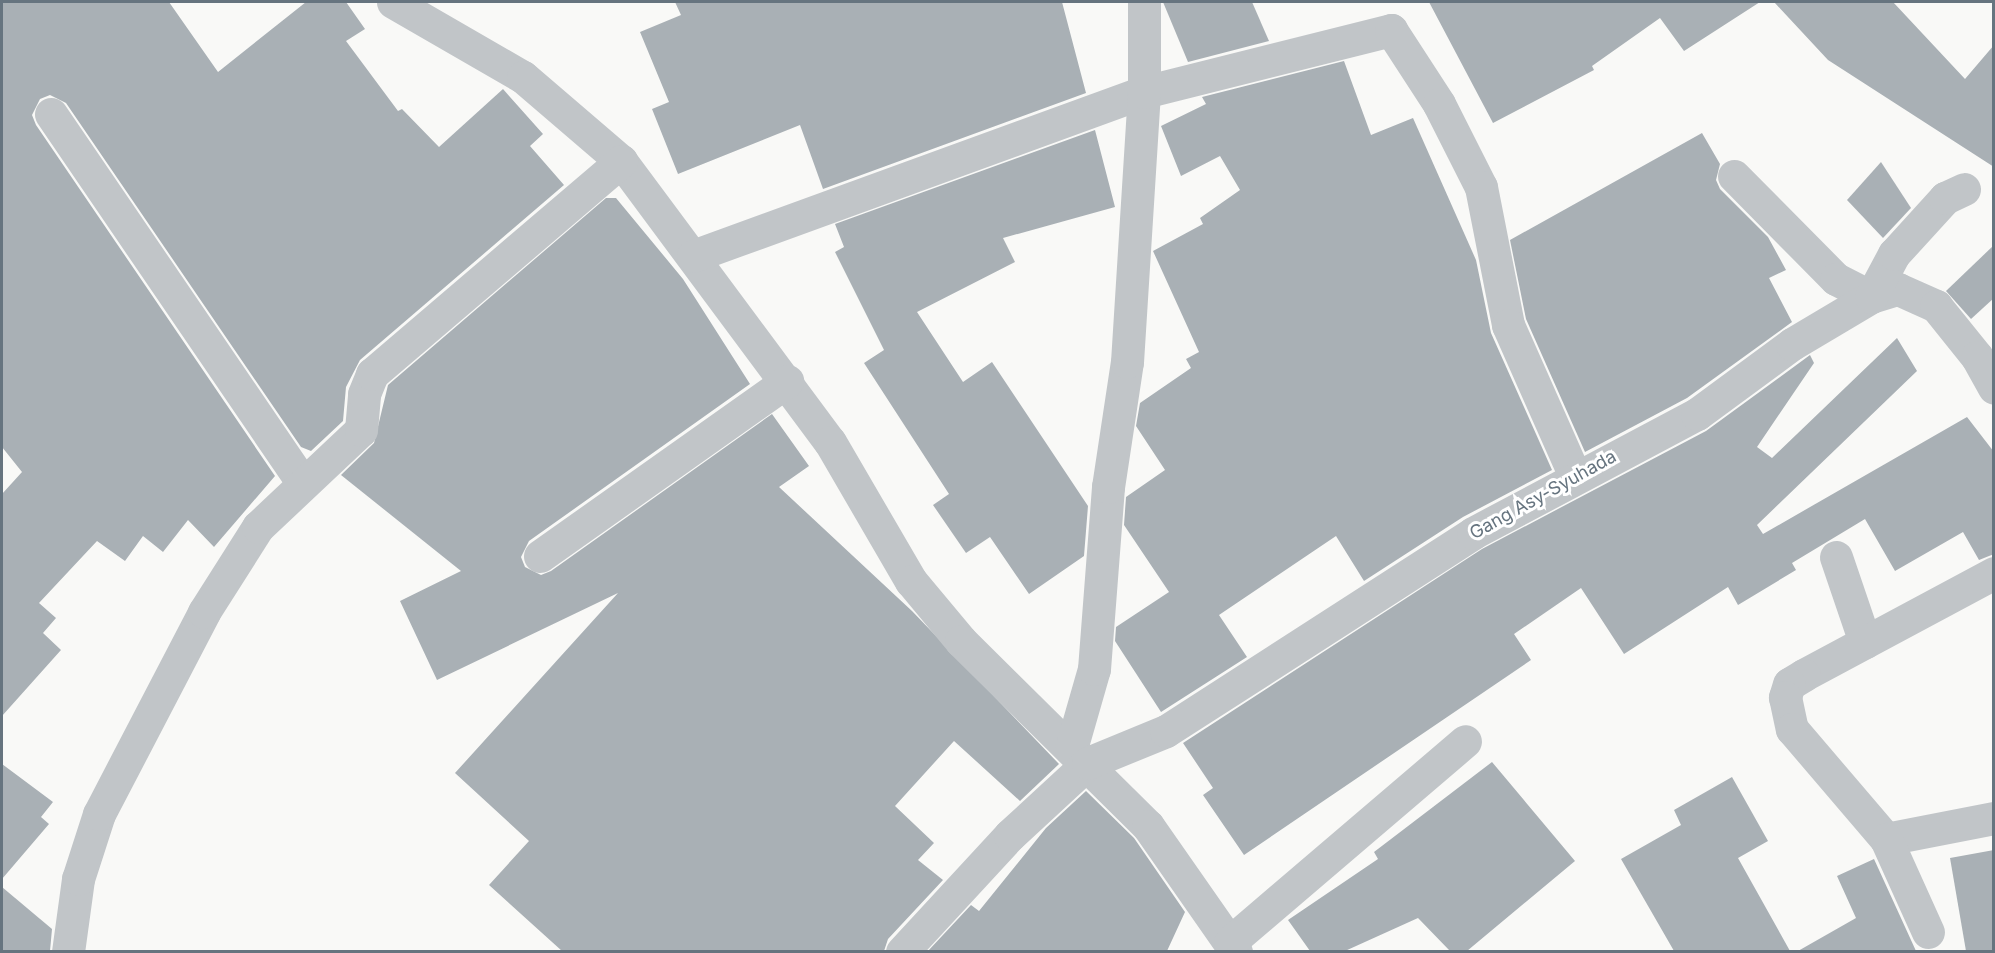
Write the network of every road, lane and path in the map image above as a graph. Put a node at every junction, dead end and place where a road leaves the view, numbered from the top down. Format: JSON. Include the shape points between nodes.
{"nodes":[{"id":1,"x":393,"y":2,"type":"edge"},
{"id":2,"x":1144,"y":2,"type":"edge"},
{"id":3,"x":1144,"y":92,"type":"junction"},
{"id":4,"x":51,"y":114,"type":"dead end"},
{"id":5,"x":621,"y":161,"type":"junction"},
{"id":6,"x":1734,"y":176,"type":"dead end"},
{"id":7,"x":1964,"y":189,"type":"dead end"},
{"id":8,"x":693,"y":256,"type":"junction"},
{"id":9,"x":1871,"y":297,"type":"junction"},
{"id":10,"x":787,"y":381,"type":"junction"},
{"id":11,"x":1994,"y":388,"type":"edge"},
{"id":12,"x":1575,"y":476,"type":"junction"},
{"id":13,"x":303,"y":483,"type":"junction"},
{"id":14,"x":540,"y":556,"type":"dead end"},
{"id":15,"x":1836,"y":557,"type":"dead end"},
{"id":16,"x":1994,"y":573,"type":"edge"},
{"id":17,"x":1865,"y":642,"type":"junction"},
{"id":18,"x":1465,"y":741,"type":"dead end"},
{"id":19,"x":1079,"y":756,"type":"junction"},
{"id":20,"x":1994,"y":818,"type":"edge"},
{"id":21,"x":1886,"y":839,"type":"junction"},
{"id":22,"x":1928,"y":932,"type":"dead end"},
{"id":23,"x":1233,"y":947,"type":"edge"},
{"id":24,"x":68,"y":951,"type":"edge"},
{"id":25,"x":902,"y":951,"type":"edge"}],
"edges":[{"from":1,"to":5,"type":"street","via":[[523,77]]},
{"from":2,"to":3,"type":"street"},
{"from":3,"to":8,"type":"street"},
{"from":3,"to":12,"type":"street","via":[[1381,30],[1395,33],[1480,187],[1508,325]]},
{"from":3,"to":19,"type":"street","via":[[1127,362],[1108,487],[1103,598]]},
{"from":4,"to":13,"type":"street"},
{"from":5,"to":8,"type":"street"},
{"from":5,"to":13,"type":"street","via":[[372,374],[364,394],[361,430]]},
{"from":6,"to":9,"type":"street","via":[[1824,270]]},
{"from":7,"to":9,"type":"street","via":[[1945,198],[1894,254]]},
{"from":8,"to":10,"type":"street"},
{"from":9,"to":11,"type":"street","via":[[1898,289],[1936,306],[1977,357]]},
{"from":9,"to":12,"type":"street","name":"Gang Asy-Syuhada","via":[[1792,344],[1697,414]]},
{"from":10,"to":14,"type":"street"},
{"from":10,"to":19,"type":"street","via":[[830,442],[911,581],[961,641]]},
{"from":12,"to":19,"type":"street","name":"Gang Asy-Syuhada","via":[[1281,652],[1166,731]]},
{"from":13,"to":24,"type":"street","via":[[258,526],[204,612],[99,814],[78,879]]},
{"from":15,"to":17,"type":"street"},
{"from":16,"to":17,"type":"street"},
{"from":17,"to":21,"type":"street","via":[[1790,684],[1785,712],[1792,729]]},
{"from":18,"to":23,"type":"street"},
{"from":19,"to":23,"type":"street","via":[[1148,826]]},
{"from":19,"to":25,"type":"street"},
{"from":20,"to":21,"type":"street"},
{"from":21,"to":22,"type":"street"}]}
